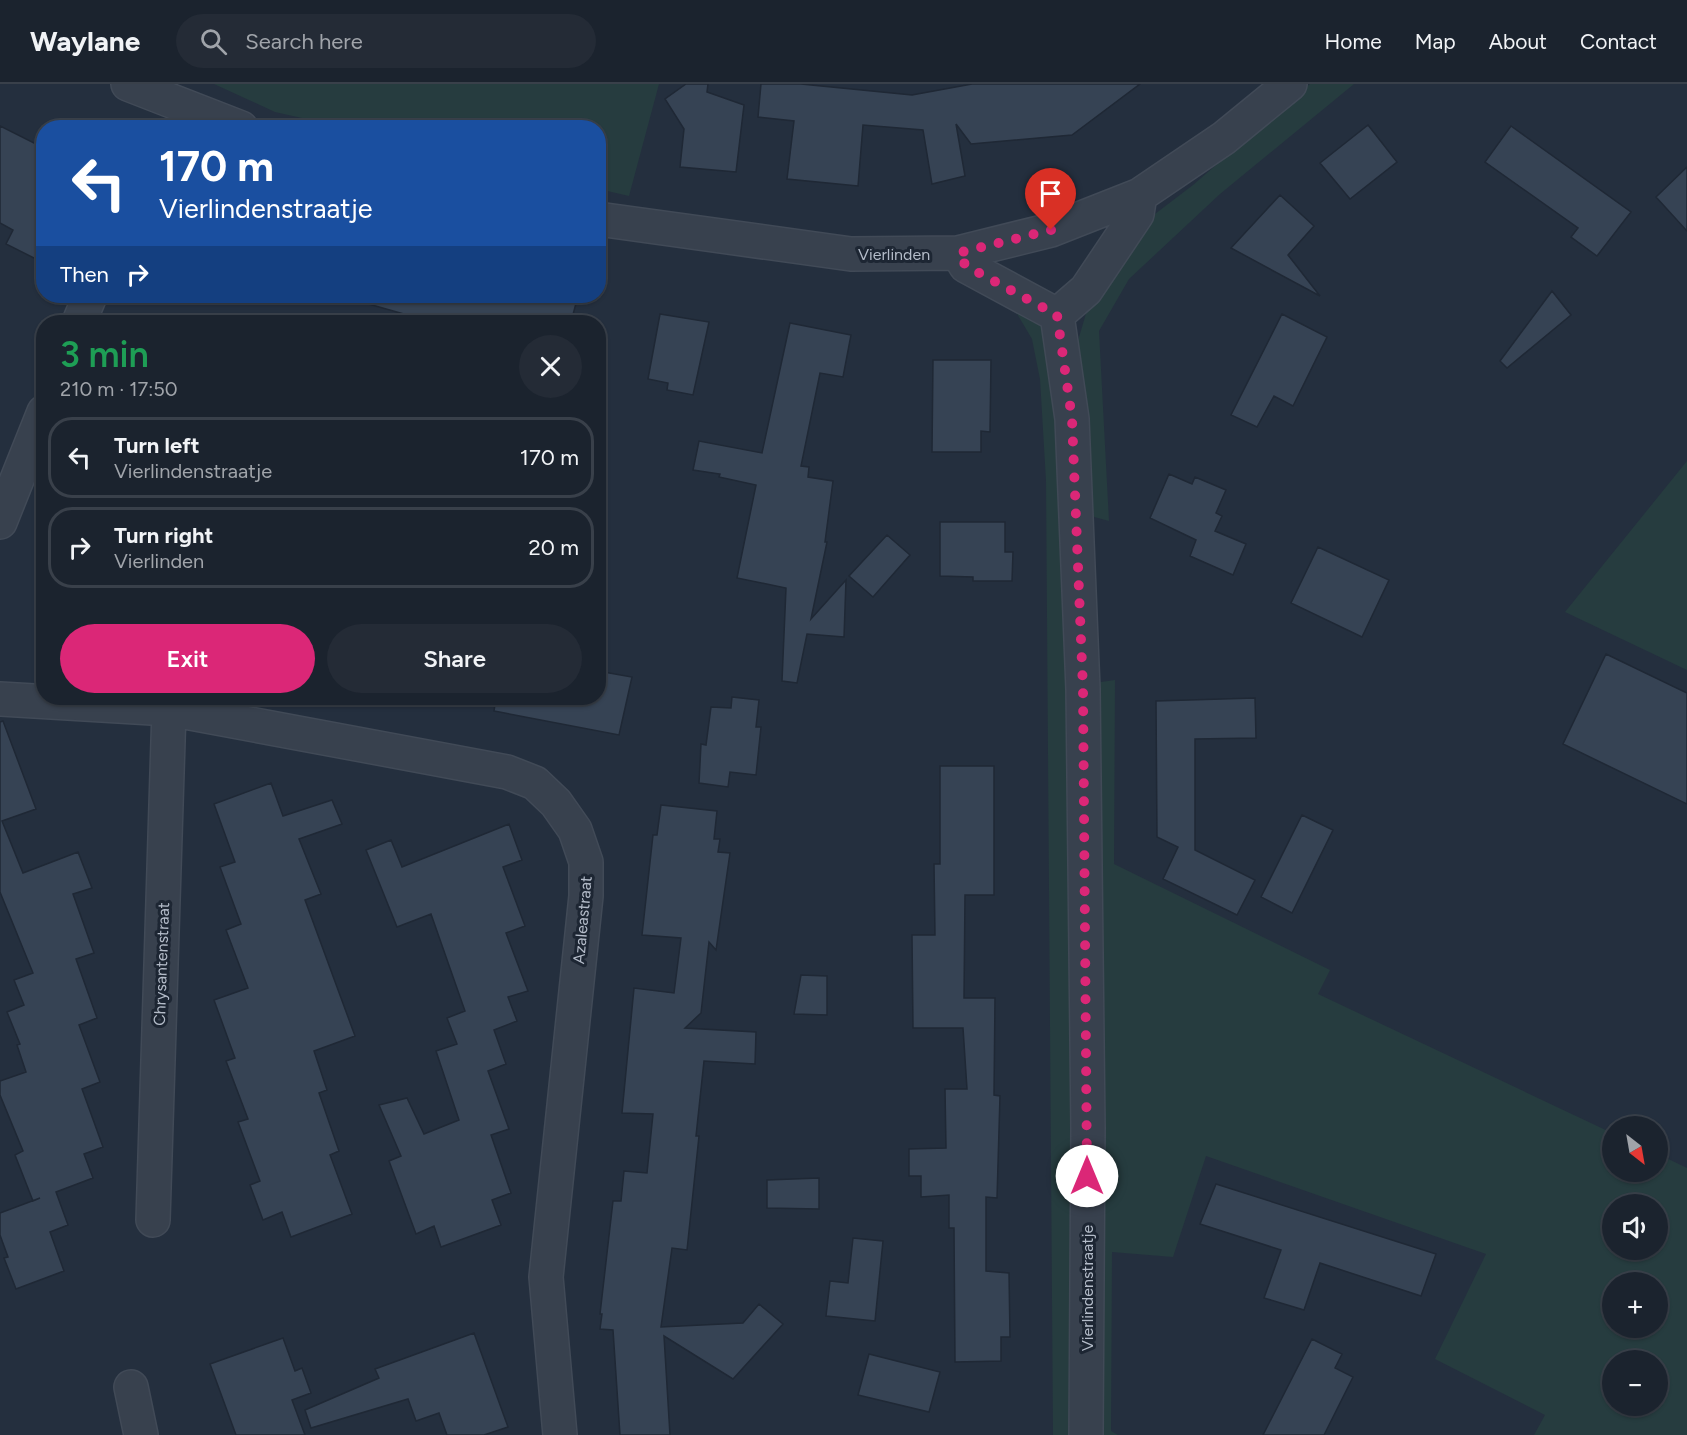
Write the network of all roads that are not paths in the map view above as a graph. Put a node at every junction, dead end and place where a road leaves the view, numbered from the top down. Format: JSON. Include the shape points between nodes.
{"nodes":[{"id":1,"x":128,"y":84,"type":"edge"},
{"id":2,"x":1290,"y":84,"type":"edge"},
{"id":3,"x":170,"y":116,"type":"edge"},
{"id":4,"x":194,"y":120,"type":"edge"},
{"id":5,"x":1140,"y":195,"type":"junction"},
{"id":6,"x":606,"y":220,"type":"edge"},
{"id":7,"x":958,"y":253,"type":"junction"},
{"id":8,"x":1057,"y":315,"type":"junction"},
{"id":9,"x":36,"y":432,"type":"edge"},
{"id":10,"x":0,"y":522,"type":"edge"},
{"id":11,"x":0,"y":699,"type":"edge"},
{"id":12,"x":36,"y":701,"type":"edge"},
{"id":13,"x":101,"y":705,"type":"edge"},
{"id":14,"x":169,"y":709,"type":"junction"},
{"id":15,"x":153,"y":1220,"type":"dead end"},
{"id":16,"x":131,"y":1387,"type":"dead end"},
{"id":17,"x":141,"y":1435,"type":"edge"},
{"id":18,"x":560,"y":1435,"type":"edge"},
{"id":19,"x":1086,"y":1435,"type":"edge"}],
"edges":[{"from":1,"to":3,"type":"street"},
{"from":2,"to":5,"type":"street","name":"Vierlinden","via":[[1224,138]]},
{"from":3,"to":4,"type":"street"},
{"from":5,"to":7,"type":"street","name":"Vierlinden","via":[[1051,230]]},
{"from":5,"to":8,"type":"street","via":[[1137,214],[1086,290]]},
{"from":6,"to":7,"type":"street","name":"Vierlinden","via":[[851,254]]},
{"from":7,"to":8,"type":"street","via":[[966,266]]},
{"from":8,"to":19,"type":"street","name":"Vierlindenstraatje","via":[[1072,419],[1083,689],[1088,1117]]},
{"from":9,"to":10,"type":"street"},
{"from":11,"to":12,"type":"street","name":"Azaleastraat"},
{"from":13,"to":14,"type":"street","name":"Azaleastraat"},
{"from":14,"to":15,"type":"street","name":"Chrysantenstraat"},
{"from":14,"to":18,"type":"street","name":"Azaleastraat","via":[[507,772],[535,783],[556,803],[575,830],[586,862],[586,896],[546,1277]]},
{"from":16,"to":17,"type":"street"}]}
